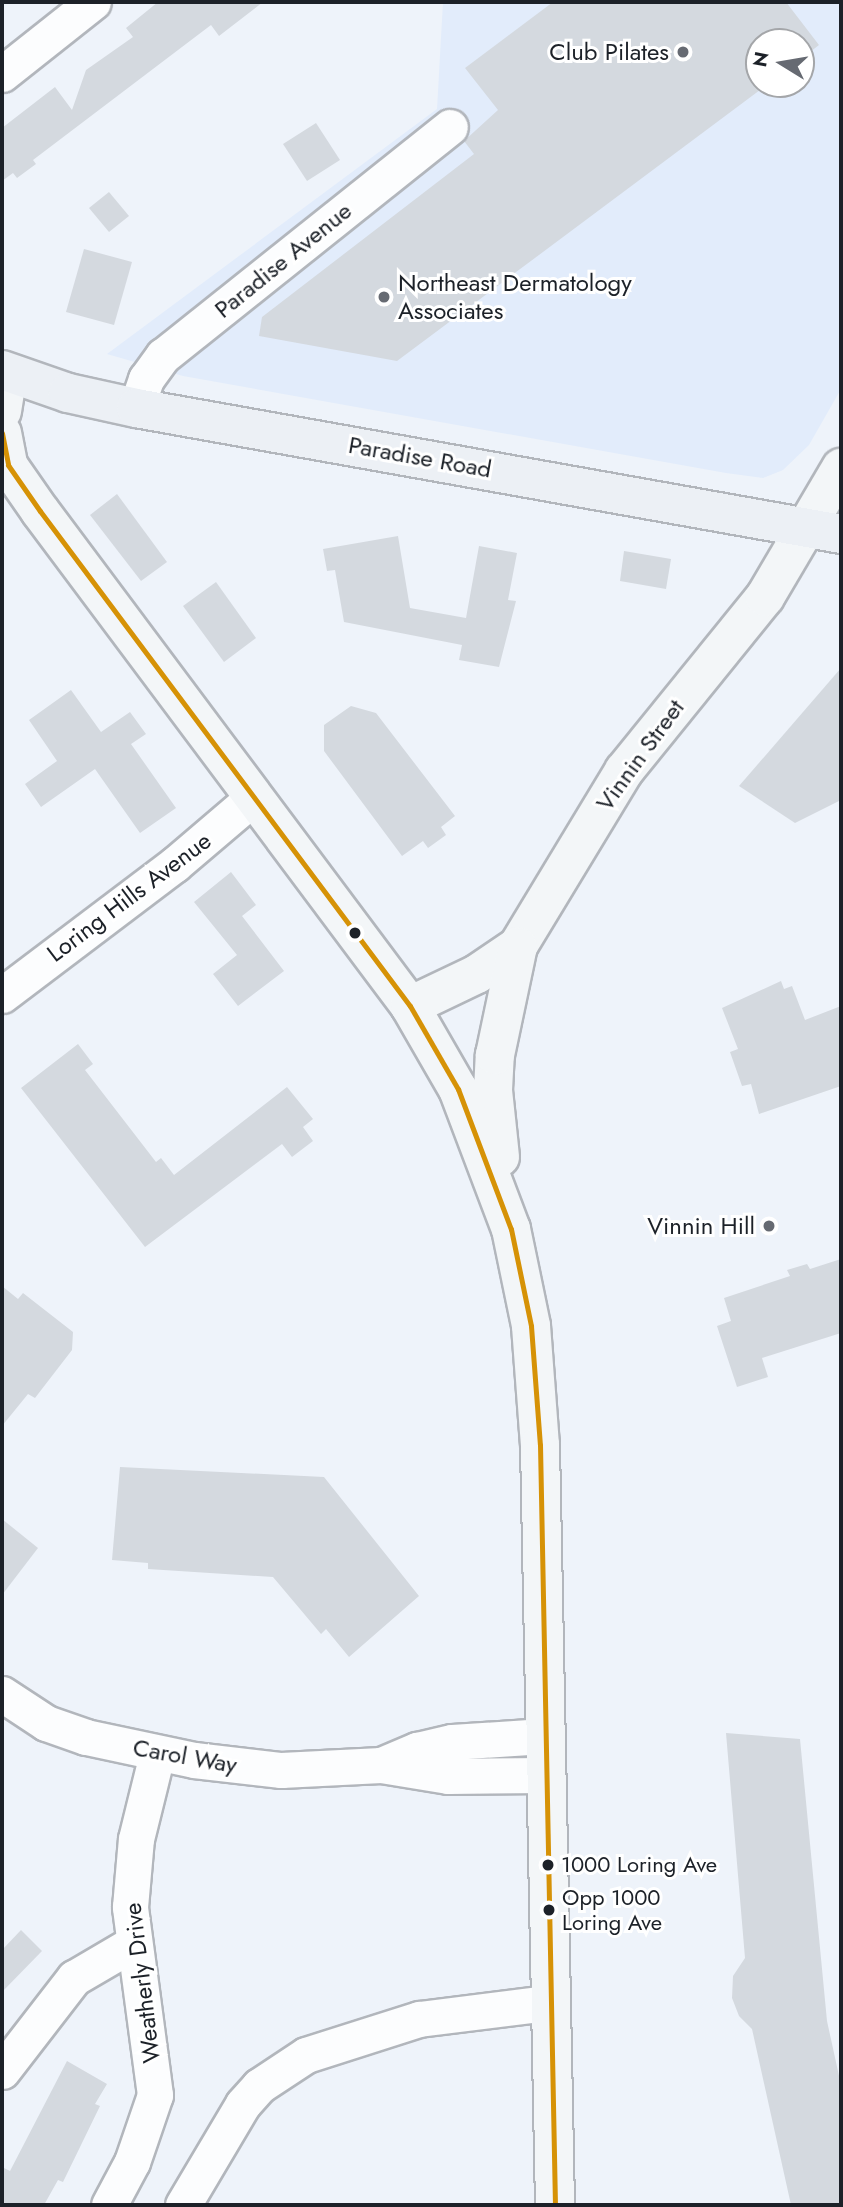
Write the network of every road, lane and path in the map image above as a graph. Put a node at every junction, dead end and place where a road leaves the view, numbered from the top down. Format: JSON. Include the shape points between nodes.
{"nodes":[{"id":1,"x":93,"y":2,"type":"edge"},
{"id":2,"x":2,"y":74,"type":"edge"},
{"id":3,"x":450,"y":127,"type":"dead end"},
{"id":4,"x":5,"y":371,"type":"edge"},
{"id":5,"x":136,"y":408,"type":"junction"},
{"id":6,"x":2,"y":411,"type":"edge"},
{"id":7,"x":2,"y":433,"type":"edge"},
{"id":8,"x":841,"y":468,"type":"edge"},
{"id":9,"x":824,"y":531,"type":"edge"},
{"id":10,"x":254,"y":797,"type":"junction"},
{"id":11,"x":518,"y":946,"type":"junction"},
{"id":12,"x":2,"y":995,"type":"edge"},
{"id":13,"x":410,"y":1006,"type":"junction"},
{"id":14,"x":511,"y":1229,"type":"junction"},
{"id":15,"x":2,"y":1694,"type":"edge"},
{"id":16,"x":544,"y":1736,"type":"junction"},
{"id":17,"x":157,"y":1754,"type":"junction"},
{"id":18,"x":381,"y":1765,"type":"junction"},
{"id":19,"x":545,"y":1775,"type":"junction"},
{"id":20,"x":134,"y":1943,"type":"junction"},
{"id":21,"x":548,"y":2003,"type":"junction"},
{"id":22,"x":2,"y":2071,"type":"edge"},
{"id":23,"x":108,"y":2205,"type":"edge"},
{"id":24,"x":183,"y":2205,"type":"edge"},
{"id":25,"x":555,"y":2205,"type":"edge"}],
"edges":[{"from":1,"to":2,"type":"street"},
{"from":3,"to":5,"type":"street","name":"Paradise Avenue","via":[[163,356],[146,379]]},
{"from":4,"to":5,"type":"highway","name":"Paradise Road","via":[[68,393]]},
{"from":4,"to":6,"type":"main road"},
{"from":5,"to":9,"type":"highway","name":"Paradise Road"},
{"from":7,"to":10,"type":"main road","via":[[8,465]]},
{"from":8,"to":9,"type":"main road","name":"Vinnin Street"},
{"from":9,"to":11,"type":"main road","name":"Vinnin Street","via":[[624,771]]},
{"from":10,"to":12,"type":"street","name":"Loring Hills Avenue"},
{"from":10,"to":13,"type":"main road"},
{"from":11,"to":13,"type":"main road","name":"Vinnin Street","via":[[477,974]]},
{"from":11,"to":14,"type":"main road","via":[[499,1032],[493,1090]]},
{"from":13,"to":14,"type":"main road","via":[[458,1089]]},
{"from":14,"to":16,"type":"main road","via":[[531,1326],[537,1393]]},
{"from":15,"to":17,"type":"street","name":"Carol Way","via":[[46,1723]]},
{"from":16,"to":18,"type":"street","name":"Carol Way","via":[[452,1742]]},
{"from":16,"to":19,"type":"main road"},
{"from":17,"to":18,"type":"street","name":"Carol Way","via":[[281,1770]]},
{"from":17,"to":20,"type":"street","name":"Weatherly Drive","via":[[131,1872]]},
{"from":18,"to":19,"type":"street","name":"Carol Way","via":[[448,1776]]},
{"from":19,"to":21,"type":"main road"},
{"from":20,"to":22,"type":"street","via":[[74,1978]]},
{"from":20,"to":23,"type":"street","name":"Weatherly Drive","via":[[155,2095],[132,2162]]},
{"from":21,"to":24,"type":"street","via":[[419,2019],[306,2055],[259,2086],[243,2104]]},
{"from":21,"to":25,"type":"main road"}]}
